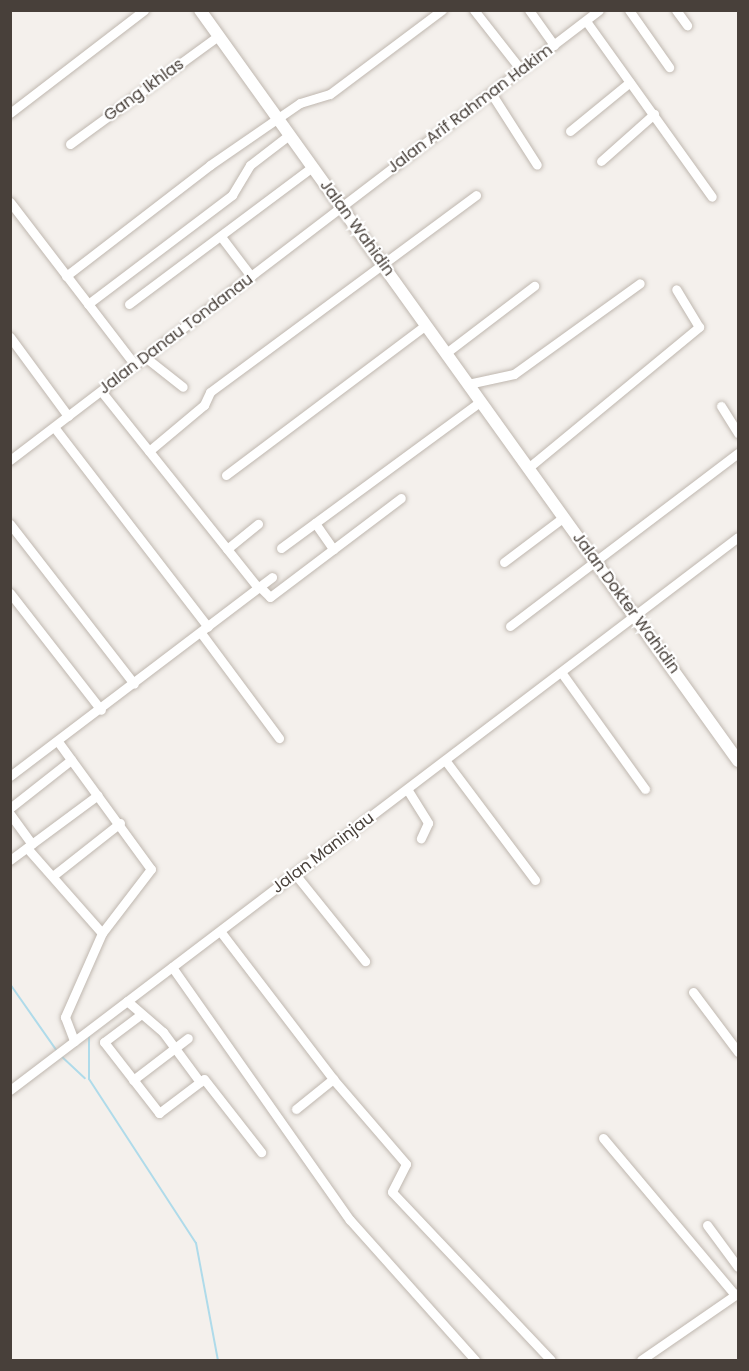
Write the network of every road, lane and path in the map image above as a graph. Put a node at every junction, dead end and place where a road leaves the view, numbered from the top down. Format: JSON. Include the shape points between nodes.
{"nodes":[{"id":1,"x":144,"y":10,"type":"edge"},
{"id":2,"x":200,"y":10,"type":"edge"},
{"id":3,"x":442,"y":10,"type":"edge"},
{"id":4,"x":474,"y":10,"type":"edge"},
{"id":5,"x":529,"y":10,"type":"edge"},
{"id":6,"x":599,"y":10,"type":"edge"},
{"id":7,"x":629,"y":10,"type":"edge"},
{"id":8,"x":676,"y":10,"type":"edge"},
{"id":9,"x":586,"y":21,"type":"junction"},
{"id":10,"x":687,"y":25,"type":"dead end"},
{"id":11,"x":218,"y":36,"type":"junction"},
{"id":12,"x":554,"y":45,"type":"junction"},
{"id":13,"x":669,"y":66,"type":"dead end"},
{"id":14,"x":521,"y":70,"type":"junction"},
{"id":15,"x":630,"y":82,"type":"junction"},
{"id":16,"x":491,"y":93,"type":"junction"},
{"id":17,"x":10,"y":113,"type":"edge"},
{"id":18,"x":654,"y":114,"type":"junction"},
{"id":19,"x":278,"y":119,"type":"junction"},
{"id":20,"x":570,"y":131,"type":"dead end"},
{"id":21,"x":289,"y":135,"type":"junction"},
{"id":22,"x":70,"y":144,"type":"dead end"},
{"id":23,"x":601,"y":161,"type":"dead end"},
{"id":24,"x":537,"y":165,"type":"dead end"},
{"id":25,"x":312,"y":167,"type":"junction"},
{"id":26,"x":476,"y":195,"type":"dead end"},
{"id":27,"x":712,"y":197,"type":"dead end"},
{"id":28,"x":10,"y":202,"type":"edge"},
{"id":29,"x":341,"y":207,"type":"junction"},
{"id":30,"x":222,"y":238,"type":"junction"},
{"id":31,"x":383,"y":265,"type":"junction"},
{"id":32,"x":66,"y":276,"type":"junction"},
{"id":33,"x":251,"y":276,"type":"junction"},
{"id":34,"x":640,"y":284,"type":"dead end"},
{"id":35,"x":534,"y":286,"type":"dead end"},
{"id":36,"x":676,"y":290,"type":"dead end"},
{"id":37,"x":88,"y":304,"type":"junction"},
{"id":38,"x":129,"y":304,"type":"dead end"},
{"id":39,"x":426,"y":325,"type":"junction"},
{"id":40,"x":10,"y":337,"type":"edge"},
{"id":41,"x":446,"y":353,"type":"junction"},
{"id":42,"x":145,"y":357,"type":"junction"},
{"id":43,"x":135,"y":365,"type":"junction"},
{"id":44,"x":468,"y":384,"type":"junction"},
{"id":45,"x":183,"y":387,"type":"dead end"},
{"id":46,"x":101,"y":391,"type":"junction"},
{"id":47,"x":481,"y":401,"type":"junction"},
{"id":48,"x":721,"y":406,"type":"dead end"},
{"id":49,"x":68,"y":416,"type":"junction"},
{"id":50,"x":54,"y":427,"type":"junction"},
{"id":51,"x":738,"y":432,"type":"edge"},
{"id":52,"x":513,"y":446,"type":"joint"},
{"id":53,"x":149,"y":452,"type":"junction"},
{"id":54,"x":738,"y":453,"type":"edge"},
{"id":55,"x":10,"y":460,"type":"edge"},
{"id":56,"x":528,"y":468,"type":"junction"},
{"id":57,"x":226,"y":475,"type":"dead end"},
{"id":58,"x":401,"y":498,"type":"dead end"},
{"id":59,"x":564,"y":517,"type":"junction"},
{"id":60,"x":315,"y":523,"type":"junction"},
{"id":61,"x":10,"y":524,"type":"edge"},
{"id":62,"x":258,"y":524,"type":"dead end"},
{"id":63,"x":738,"y":537,"type":"edge"},
{"id":64,"x":281,"y":548,"type":"dead end"},
{"id":65,"x":227,"y":549,"type":"junction"},
{"id":66,"x":333,"y":549,"type":"junction"},
{"id":67,"x":595,"y":560,"type":"junction"},
{"id":68,"x":504,"y":562,"type":"dead end"},
{"id":69,"x":272,"y":577,"type":"dead end"},
{"id":70,"x":259,"y":588,"type":"junction"},
{"id":71,"x":10,"y":593,"type":"edge"},
{"id":72,"x":635,"y":616,"type":"junction"},
{"id":73,"x":510,"y":626,"type":"dead end"},
{"id":74,"x":204,"y":630,"type":"junction"},
{"id":75,"x":561,"y":672,"type":"junction"},
{"id":76,"x":134,"y":684,"type":"junction"},
{"id":77,"x":101,"y":710,"type":"junction"},
{"id":78,"x":279,"y":738,"type":"dead end"},
{"id":79,"x":59,"y":743,"type":"junction"},
{"id":80,"x":72,"y":760,"type":"junction"},
{"id":81,"x":445,"y":760,"type":"junction"},
{"id":82,"x":738,"y":761,"type":"edge"},
{"id":83,"x":10,"y":776,"type":"edge"},
{"id":84,"x":407,"y":789,"type":"junction"},
{"id":85,"x":645,"y":789,"type":"dead end"},
{"id":86,"x":98,"y":795,"type":"junction"},
{"id":87,"x":10,"y":808,"type":"edge"},
{"id":88,"x":10,"y":814,"type":"edge"},
{"id":89,"x":120,"y":823,"type":"junction"},
{"id":90,"x":421,"y":838,"type":"dead end"},
{"id":91,"x":30,"y":846,"type":"junction"},
{"id":92,"x":10,"y":860,"type":"edge"},
{"id":93,"x":295,"y":874,"type":"junction"},
{"id":94,"x":54,"y":875,"type":"junction"},
{"id":95,"x":535,"y":880,"type":"dead end"},
{"id":96,"x":220,"y":931,"type":"junction"},
{"id":97,"x":102,"y":933,"type":"junction"},
{"id":98,"x":365,"y":961,"type":"dead end"},
{"id":99,"x":172,"y":967,"type":"junction"},
{"id":100,"x":693,"y":992,"type":"dead end"},
{"id":101,"x":127,"y":1001,"type":"junction"},
{"id":102,"x":140,"y":1015,"type":"junction"},
{"id":103,"x":95,"y":1025,"type":"junction"},
{"id":104,"x":188,"y":1038,"type":"dead end"},
{"id":105,"x":77,"y":1039,"type":"junction"},
{"id":106,"x":106,"y":1040,"type":"junction"},
{"id":107,"x":174,"y":1048,"type":"junction"},
{"id":108,"x":738,"y":1052,"type":"edge"},
{"id":109,"x":333,"y":1079,"type":"junction"},
{"id":110,"x":132,"y":1080,"type":"junction"},
{"id":111,"x":200,"y":1082,"type":"junction"},
{"id":112,"x":10,"y":1090,"type":"edge"},
{"id":113,"x":296,"y":1109,"type":"dead end"},
{"id":114,"x":603,"y":1138,"type":"dead end"},
{"id":115,"x":261,"y":1152,"type":"dead end"},
{"id":116,"x":707,"y":1225,"type":"dead end"},
{"id":117,"x":738,"y":1267,"type":"edge"},
{"id":118,"x":737,"y":1294,"type":"edge"},
{"id":119,"x":475,"y":1360,"type":"edge"},
{"id":120,"x":551,"y":1360,"type":"edge"},
{"id":121,"x":641,"y":1360,"type":"edge"}],
"edges":[{"from":1,"to":17,"type":"street"},
{"from":2,"to":11,"type":"street","name":"Jalan Wahidin"},
{"from":3,"to":19,"type":"street","via":[[330,94],[310,98]]},
{"from":4,"to":14,"type":"street"},
{"from":5,"to":12,"type":"street"},
{"from":6,"to":9,"type":"street","name":"Jalan Arif Rahman Hakim"},
{"from":7,"to":13,"type":"street"},
{"from":8,"to":10,"type":"street"},
{"from":9,"to":12,"type":"street","name":"Jalan Arif Rahman Hakim"},
{"from":9,"to":15,"type":"street"},
{"from":11,"to":19,"type":"street","name":"Jalan Wahidin"},
{"from":11,"to":22,"type":"street","name":"Gang Ikhlas"},
{"from":12,"to":14,"type":"street","name":"Jalan Arif Rahman Hakim"},
{"from":14,"to":16,"type":"street","name":"Jalan Arif Rahman Hakim"},
{"from":15,"to":18,"type":"street"},
{"from":15,"to":20,"type":"street"},
{"from":16,"to":24,"type":"street"},
{"from":16,"to":29,"type":"street","name":"Jalan Arif Rahman Hakim"},
{"from":18,"to":23,"type":"street"},
{"from":18,"to":27,"type":"street"},
{"from":19,"to":21,"type":"street","name":"Jalan Wahidin"},
{"from":19,"to":32,"type":"street"},
{"from":21,"to":25,"type":"street","name":"Jalan Wahidin"},
{"from":21,"to":37,"type":"street","via":[[250,165],[232,195]]},
{"from":25,"to":29,"type":"street","name":"Jalan Wahidin"},
{"from":25,"to":30,"type":"street"},
{"from":26,"to":31,"type":"street"},
{"from":28,"to":32,"type":"street"},
{"from":29,"to":31,"type":"street","name":"Jalan Wahidin"},
{"from":29,"to":33,"type":"street","name":"Jalan Danau Tondanau"},
{"from":30,"to":33,"type":"street"},
{"from":30,"to":38,"type":"street"},
{"from":31,"to":39,"type":"street","name":"Jalan Wahidin"},
{"from":31,"to":53,"type":"street","via":[[210,392],[204,405]]},
{"from":32,"to":37,"type":"street"},
{"from":33,"to":42,"type":"street","name":"Jalan Danau Tondanau"},
{"from":34,"to":44,"type":"street","via":[[514,374]]},
{"from":35,"to":41,"type":"street"},
{"from":36,"to":56,"type":"street","via":[[699,327]]},
{"from":37,"to":43,"type":"street"},
{"from":39,"to":41,"type":"street","name":"Jalan Wahidin"},
{"from":39,"to":57,"type":"street"},
{"from":40,"to":49,"type":"street"},
{"from":41,"to":44,"type":"street","name":"Jalan Wahidin"},
{"from":42,"to":43,"type":"street","name":"Jalan Danau Tondanau"},
{"from":42,"to":45,"type":"street"},
{"from":43,"to":46,"type":"street","name":"Jalan Danau Tondanau"},
{"from":44,"to":47,"type":"street","name":"Jalan Wahidin"},
{"from":46,"to":49,"type":"street","name":"Jalan Danau Tondanau"},
{"from":46,"to":53,"type":"street"},
{"from":47,"to":52,"type":"street","name":"Jalan Wahidin"},
{"from":47,"to":60,"type":"street"},
{"from":48,"to":51,"type":"street"},
{"from":49,"to":50,"type":"street","name":"Jalan Danau Tondanau"},
{"from":50,"to":55,"type":"street","name":"Jalan Danau Tondanau"},
{"from":50,"to":74,"type":"street"},
{"from":52,"to":56,"type":"street","name":"Jalan Dokter Wahidin"},
{"from":53,"to":65,"type":"street"},
{"from":54,"to":67,"type":"street"},
{"from":56,"to":59,"type":"street","name":"Jalan Dokter Wahidin"},
{"from":58,"to":66,"type":"street"},
{"from":59,"to":67,"type":"street","name":"Jalan Dokter Wahidin"},
{"from":59,"to":68,"type":"street"},
{"from":60,"to":64,"type":"street"},
{"from":60,"to":66,"type":"street"},
{"from":61,"to":76,"type":"street"},
{"from":62,"to":65,"type":"street"},
{"from":63,"to":72,"type":"street","name":"Jalan Maninjau"},
{"from":65,"to":70,"type":"street"},
{"from":66,"to":70,"type":"street","via":[[270,597]]},
{"from":67,"to":72,"type":"street","name":"Jalan Dokter Wahidin"},
{"from":67,"to":73,"type":"street"},
{"from":69,"to":70,"type":"street"},
{"from":70,"to":74,"type":"street"},
{"from":71,"to":77,"type":"street"},
{"from":72,"to":75,"type":"street","name":"Jalan Maninjau"},
{"from":72,"to":82,"type":"street","name":"Jalan Dokter Wahidin"},
{"from":74,"to":76,"type":"street"},
{"from":74,"to":78,"type":"street"},
{"from":75,"to":81,"type":"street","name":"Jalan Maninjau"},
{"from":75,"to":85,"type":"street"},
{"from":76,"to":77,"type":"street"},
{"from":77,"to":79,"type":"street"},
{"from":79,"to":80,"type":"street"},
{"from":79,"to":83,"type":"street"},
{"from":80,"to":86,"type":"street"},
{"from":80,"to":87,"type":"street"},
{"from":81,"to":84,"type":"street","name":"Jalan Maninjau"},
{"from":81,"to":95,"type":"street"},
{"from":84,"to":90,"type":"street","via":[[428,823]]},
{"from":84,"to":93,"type":"street","name":"Jalan Maninjau"},
{"from":86,"to":89,"type":"street"},
{"from":86,"to":91,"type":"street"},
{"from":88,"to":91,"type":"street"},
{"from":89,"to":94,"type":"street"},
{"from":89,"to":97,"type":"street","via":[[151,872]]},
{"from":91,"to":92,"type":"street"},
{"from":91,"to":94,"type":"street"},
{"from":93,"to":96,"type":"street","name":"Jalan Maninjau"},
{"from":93,"to":98,"type":"street"},
{"from":94,"to":97,"type":"street"},
{"from":96,"to":99,"type":"street","name":"Jalan Maninjau"},
{"from":96,"to":109,"type":"street"},
{"from":97,"to":105,"type":"street","via":[[65,1017]]},
{"from":99,"to":101,"type":"street","name":"Jalan Maninjau"},
{"from":99,"to":119,"type":"street","via":[[350,1220]]},
{"from":100,"to":108,"type":"street"},
{"from":101,"to":102,"type":"street"},
{"from":101,"to":103,"type":"street","name":"Jalan Maninjau"},
{"from":102,"to":106,"type":"street"},
{"from":102,"to":107,"type":"street"},
{"from":103,"to":105,"type":"street","name":"Jalan Maninjau"},
{"from":103,"to":106,"type":"street"},
{"from":104,"to":107,"type":"street"},
{"from":105,"to":112,"type":"street","name":"Jalan Maninjau"},
{"from":106,"to":110,"type":"street"},
{"from":107,"to":110,"type":"street"},
{"from":107,"to":111,"type":"street"},
{"from":109,"to":113,"type":"street"},
{"from":109,"to":120,"type":"street","via":[[406,1164],[392,1192]]},
{"from":110,"to":111,"type":"street","via":[[159,1113]]},
{"from":111,"to":115,"type":"street","via":[[204,1079]]},
{"from":114,"to":118,"type":"street"},
{"from":116,"to":117,"type":"street"},
{"from":118,"to":121,"type":"street"}]}
